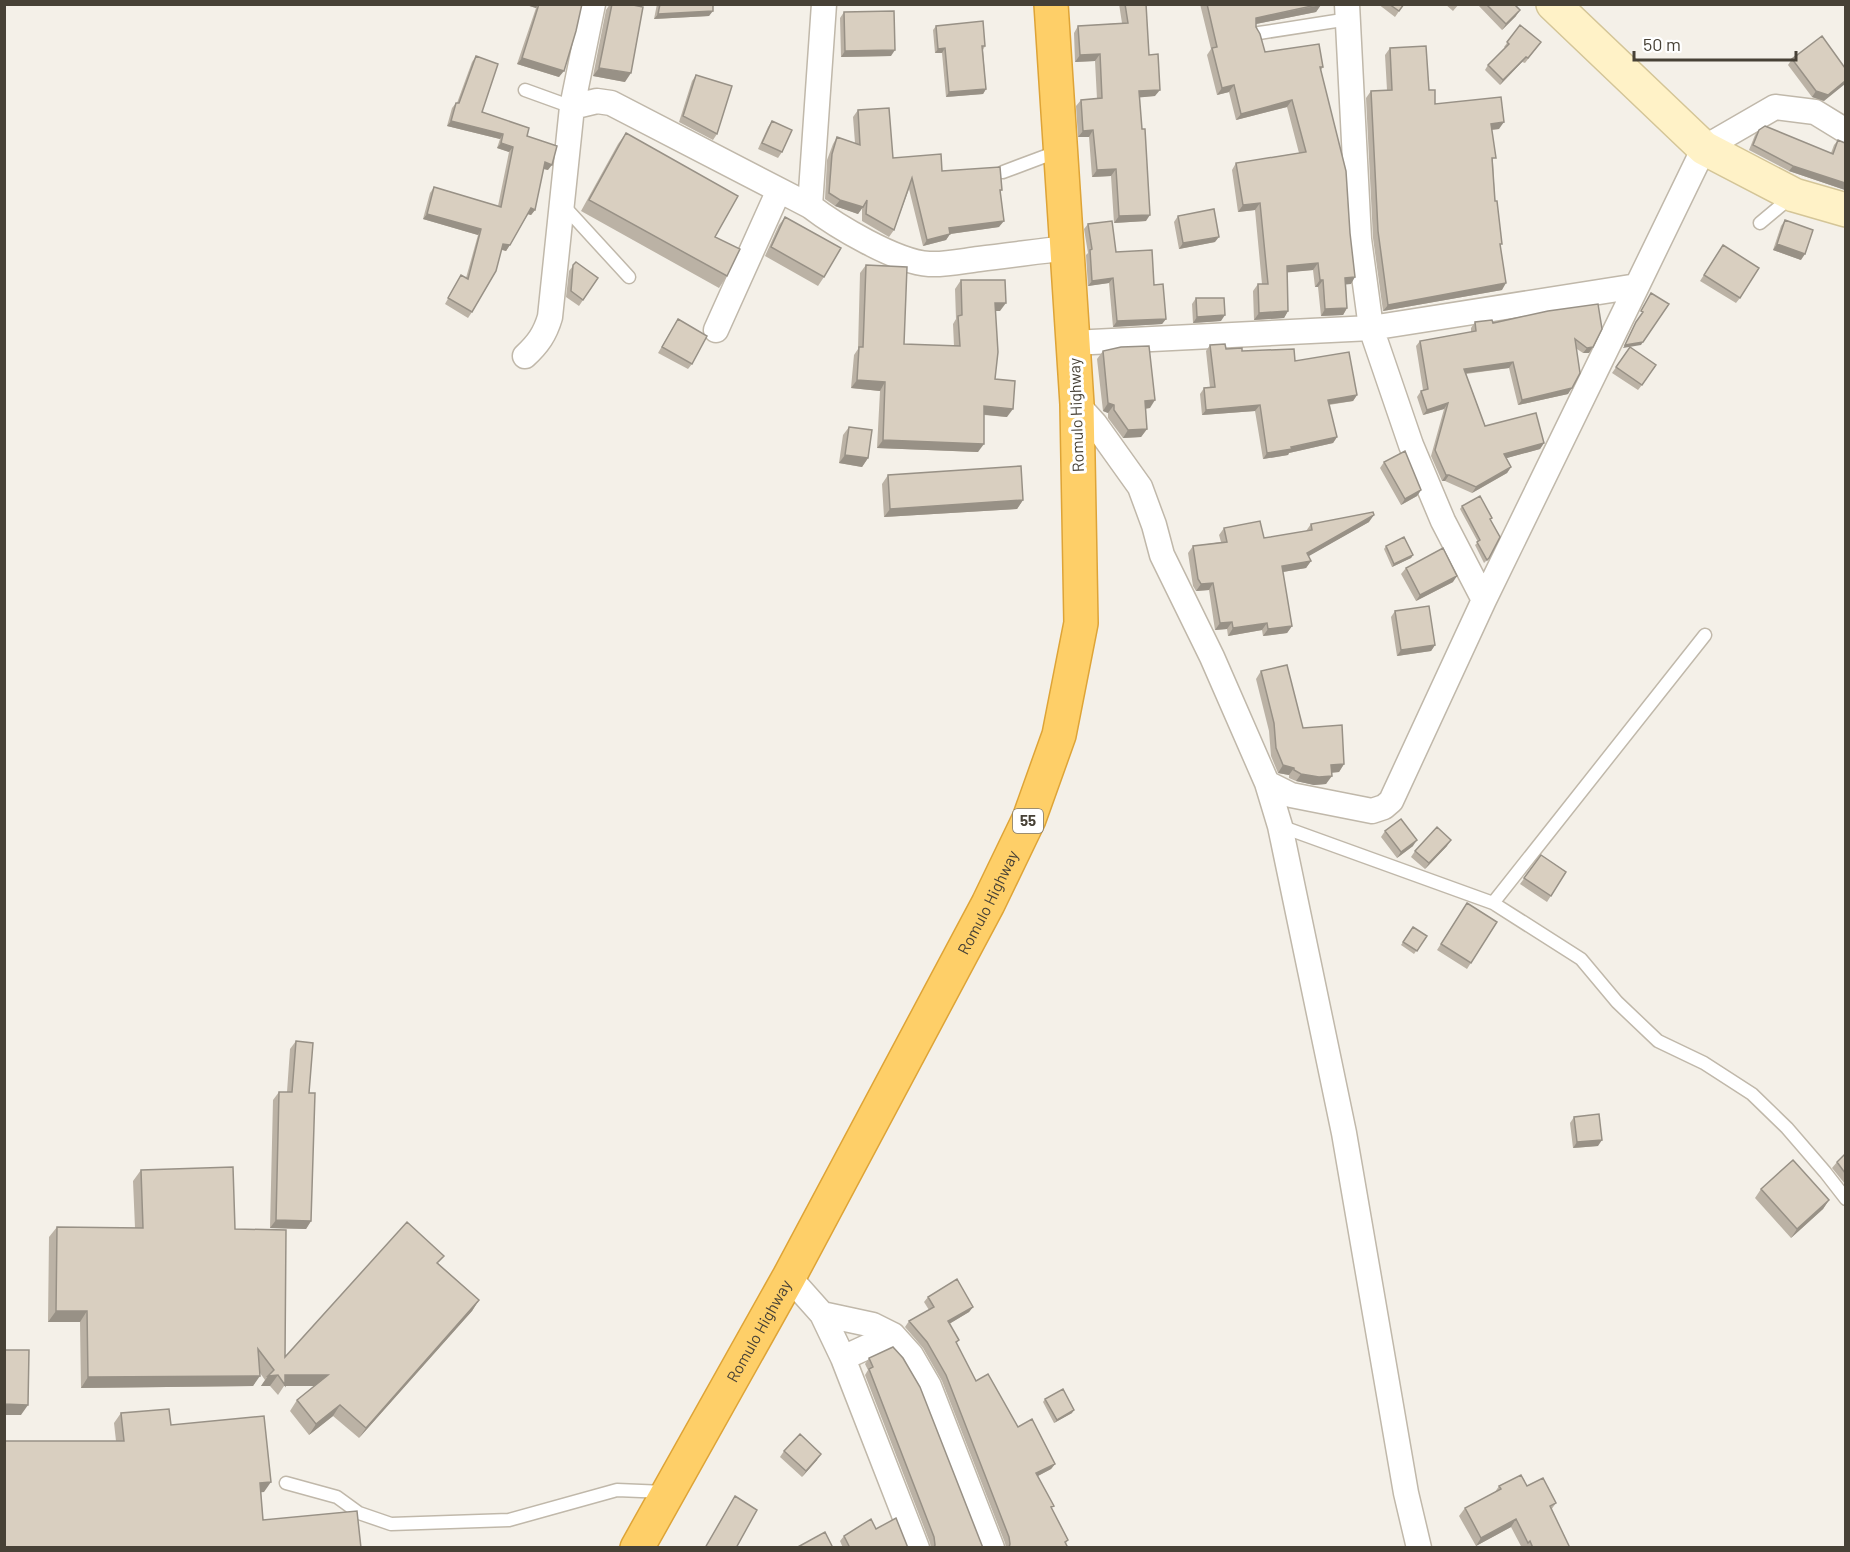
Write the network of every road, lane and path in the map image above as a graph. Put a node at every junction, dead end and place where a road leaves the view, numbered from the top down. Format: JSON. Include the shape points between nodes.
{"nodes":[{"id":1,"x":592,"y":4,"type":"edge"},
{"id":2,"x":824,"y":4,"type":"edge"},
{"id":3,"x":1051,"y":4,"type":"edge"},
{"id":4,"x":1553,"y":4,"type":"edge"},
{"id":5,"x":1347,"y":13,"type":"edge"},
{"id":6,"x":1259,"y":33,"type":"edge"},
{"id":7,"x":525,"y":90,"type":"dead end"},
{"id":8,"x":572,"y":107,"type":"junction"},
{"id":9,"x":1845,"y":130,"type":"edge"},
{"id":10,"x":1704,"y":148,"type":"junction"},
{"id":11,"x":1060,"y":150,"type":"junction"},
{"id":12,"x":1003,"y":172,"type":"edge"},
{"id":13,"x":779,"y":190,"type":"junction"},
{"id":14,"x":1794,"y":195,"type":"junction"},
{"id":15,"x":562,"y":204,"type":"junction"},
{"id":16,"x":810,"y":206,"type":"junction"},
{"id":17,"x":1845,"y":210,"type":"edge"},
{"id":18,"x":1760,"y":223,"type":"dead end"},
{"id":19,"x":1066,"y":248,"type":"junction"},
{"id":20,"x":629,"y":277,"type":"dead end"},
{"id":21,"x":1637,"y":286,"type":"junction"},
{"id":22,"x":1371,"y":328,"type":"junction"},
{"id":23,"x":716,"y":330,"type":"dead end"},
{"id":24,"x":1072,"y":343,"type":"junction"},
{"id":25,"x":525,"y":356,"type":"dead end"},
{"id":26,"x":1077,"y":404,"type":"junction"},
{"id":27,"x":1484,"y":600,"type":"junction"},
{"id":28,"x":1705,"y":635,"type":"dead end"},
{"id":29,"x":1267,"y":783,"type":"junction"},
{"id":30,"x":1280,"y":826,"type":"junction"},
{"id":31,"x":1493,"y":903,"type":"junction"},
{"id":32,"x":1845,"y":1199,"type":"edge"},
{"id":33,"x":789,"y":1276,"type":"junction"},
{"id":34,"x":822,"y":1314,"type":"junction"},
{"id":35,"x":893,"y":1335,"type":"junction"},
{"id":36,"x":843,"y":1358,"type":"junction"},
{"id":37,"x":286,"y":1483,"type":"dead end"},
{"id":38,"x":666,"y":1492,"type":"junction"},
{"id":39,"x":637,"y":1548,"type":"edge"},
{"id":40,"x":917,"y":1548,"type":"edge"},
{"id":41,"x":992,"y":1548,"type":"edge"},
{"id":42,"x":1419,"y":1548,"type":"edge"}],
"edges":[{"from":1,"to":8,"type":"street"},
{"from":2,"to":16,"type":"street"},
{"from":3,"to":11,"type":"highway","name":"Romulo Highway","number":"55"},
{"from":4,"to":10,"type":"street"},
{"from":5,"to":6,"type":"lane","via":[[1336,21]]},
{"from":5,"to":22,"type":"street","via":[[1359,239]]},
{"from":7,"to":8,"type":"lane"},
{"from":8,"to":13,"type":"street","via":[[597,101],[610,103]]},
{"from":8,"to":15,"type":"street"},
{"from":9,"to":10,"type":"street","via":[[1815,112],[1775,107]]},
{"from":10,"to":14,"type":"street"},
{"from":10,"to":21,"type":"street"},
{"from":11,"to":12,"type":"lane"},
{"from":11,"to":19,"type":"highway","name":"Romulo Highway","number":"55"},
{"from":13,"to":16,"type":"street"},
{"from":13,"to":23,"type":"street"},
{"from":14,"to":17,"type":"street"},
{"from":14,"to":18,"type":"lane"},
{"from":15,"to":20,"type":"lane"},
{"from":15,"to":25,"type":"street","via":[[550,317],[539,343]]},
{"from":16,"to":19,"type":"street","via":[[889,253],[928,264]]},
{"from":19,"to":24,"type":"highway","name":"Romulo Highway","number":"55"},
{"from":21,"to":22,"type":"street"},
{"from":21,"to":27,"type":"street"},
{"from":22,"to":24,"type":"street"},
{"from":22,"to":27,"type":"street","via":[[1411,445],[1443,521]]},
{"from":24,"to":26,"type":"highway","name":"Romulo Highway","number":"55"},
{"from":26,"to":29,"type":"street","via":[[1140,487],[1162,555]]},
{"from":26,"to":33,"type":"highway","name":"Romulo Highway","number":"55","via":[[1081,622],[1059,735],[1029,819],[988,904]]},
{"from":27,"to":29,"type":"street","via":[[1395,793],[1384,807],[1372,811],[1291,795]]},
{"from":28,"to":31,"type":"lane"},
{"from":29,"to":30,"type":"street"},
{"from":30,"to":31,"type":"lane"},
{"from":30,"to":42,"type":"street","via":[[1344,1133],[1406,1493]]},
{"from":31,"to":32,"type":"lane","via":[[1581,959],[1617,1002],[1658,1041],[1704,1063],[1752,1094]]},
{"from":33,"to":34,"type":"street"},
{"from":33,"to":38,"type":"highway","name":"Romulo Highway","number":"55"},
{"from":34,"to":35,"type":"street","via":[[873,1325]]},
{"from":34,"to":36,"type":"street"},
{"from":35,"to":36,"type":"street"},
{"from":35,"to":41,"type":"street","via":[[911,1355],[929,1386]]},
{"from":36,"to":40,"type":"street"},
{"from":37,"to":38,"type":"lane","via":[[337,1497],[359,1513],[392,1524],[509,1520],[617,1490]]},
{"from":38,"to":39,"type":"highway","name":"Romulo Highway","number":"55"}]}
